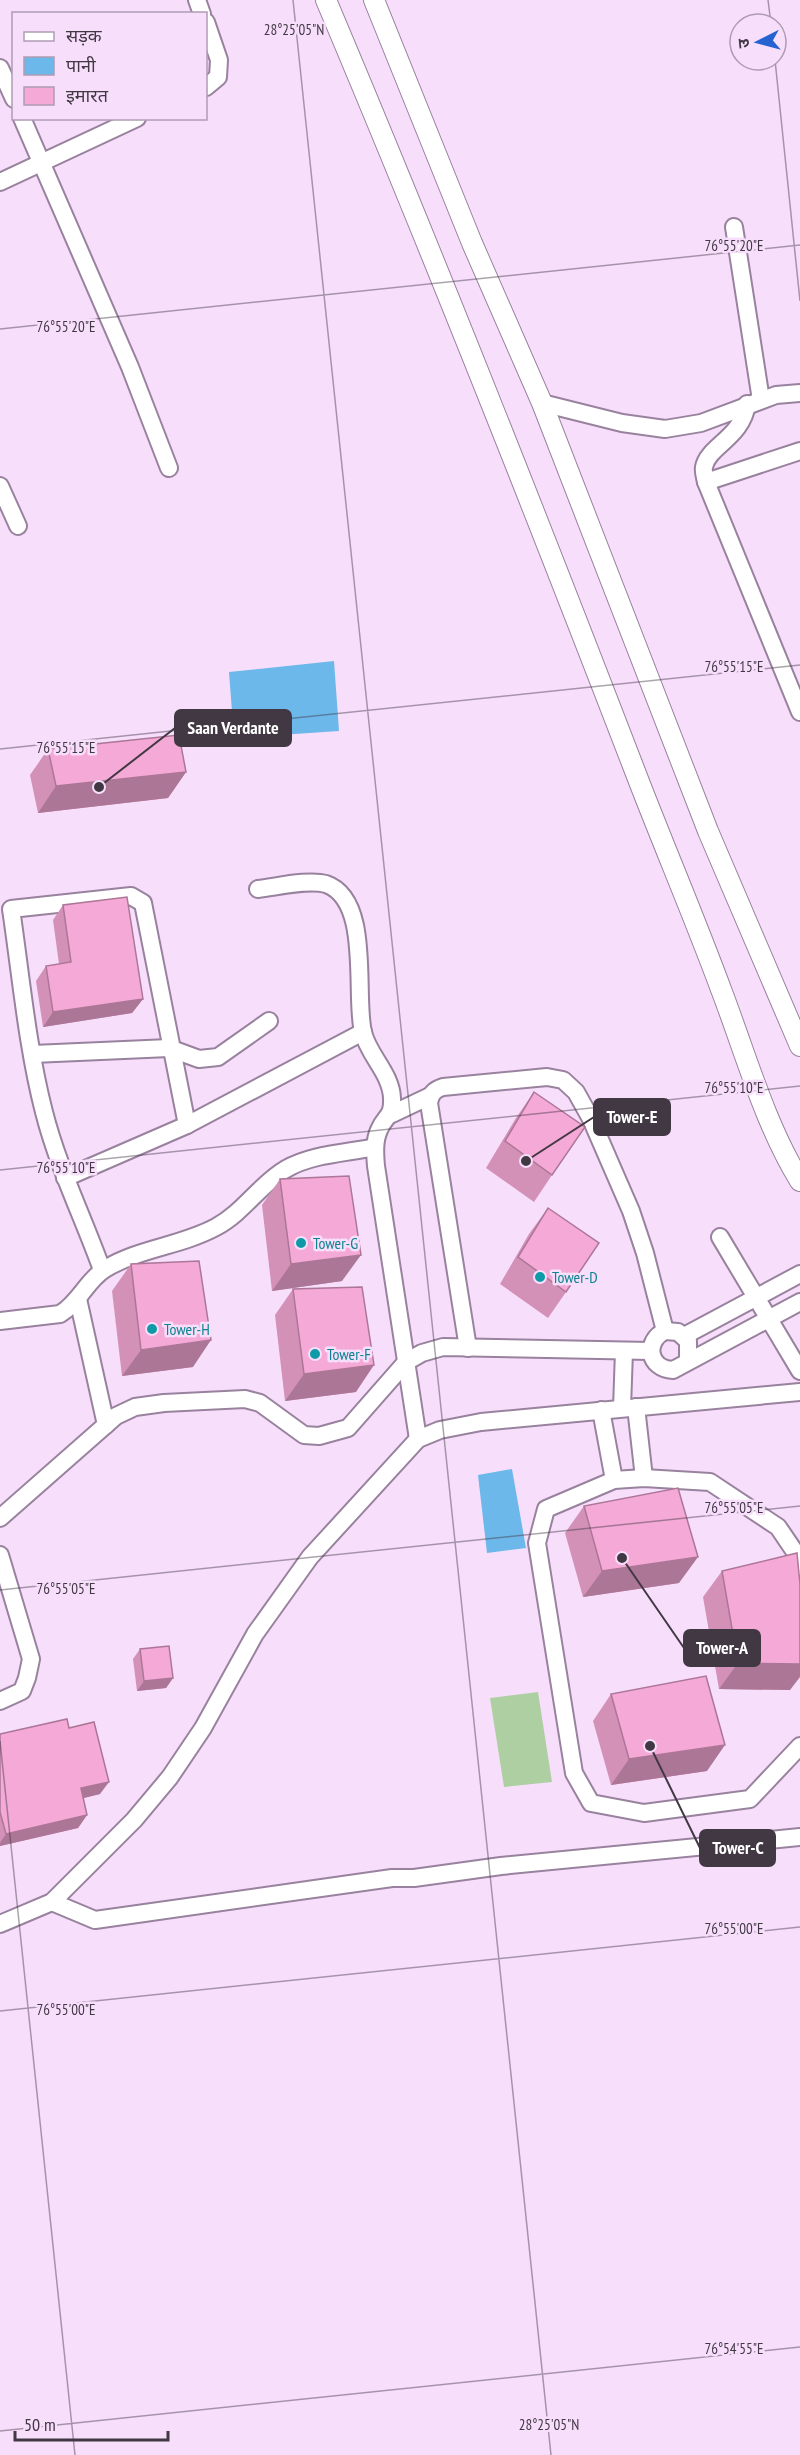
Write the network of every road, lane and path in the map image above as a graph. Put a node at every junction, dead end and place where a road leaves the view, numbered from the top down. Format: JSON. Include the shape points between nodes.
{"nodes":[{"id":1,"x":326,"y":0,"type":"edge"},
{"id":2,"x":374,"y":0,"type":"edge"},
{"id":3,"x":207,"y":25,"type":"edge"},
{"id":4,"x":0,"y":68,"type":"edge"},
{"id":5,"x":207,"y":86,"type":"edge"},
{"id":6,"x":12,"y":95,"type":"edge"},
{"id":7,"x":23,"y":120,"type":"edge"},
{"id":8,"x":133,"y":120,"type":"edge"},
{"id":9,"x":41,"y":163,"type":"junction"},
{"id":10,"x":0,"y":182,"type":"edge"},
{"id":11,"x":734,"y":227,"type":"dead end"},
{"id":12,"x":800,"y":393,"type":"edge"},
{"id":13,"x":754,"y":402,"type":"junction"},
{"id":14,"x":542,"y":403,"type":"junction"},
{"id":15,"x":800,"y":451,"type":"edge"},
{"id":16,"x":170,"y":468,"type":"dead end"},
{"id":17,"x":705,"y":482,"type":"junction"},
{"id":18,"x":0,"y":486,"type":"edge"},
{"id":19,"x":18,"y":526,"type":"dead end"},
{"id":20,"x":800,"y":712,"type":"edge"},
{"id":21,"x":258,"y":889,"type":"dead end"},
{"id":22,"x":269,"y":1021,"type":"dead end"},
{"id":23,"x":363,"y":1032,"type":"junction"},
{"id":24,"x":800,"y":1046,"type":"edge"},
{"id":25,"x":172,"y":1049,"type":"junction"},
{"id":26,"x":33,"y":1054,"type":"junction"},
{"id":27,"x":430,"y":1096,"type":"junction"},
{"id":28,"x":392,"y":1114,"type":"junction"},
{"id":29,"x":188,"y":1125,"type":"junction"},
{"id":30,"x":375,"y":1147,"type":"junction"},
{"id":31,"x":65,"y":1178,"type":"junction"},
{"id":32,"x":800,"y":1181,"type":"edge"},
{"id":33,"x":720,"y":1238,"type":"dead end"},
{"id":34,"x":102,"y":1270,"type":"junction"},
{"id":35,"x":800,"y":1274,"type":"edge"},
{"id":36,"x":757,"y":1297,"type":"junction"},
{"id":37,"x":78,"y":1299,"type":"junction"},
{"id":38,"x":800,"y":1302,"type":"edge"},
{"id":39,"x":769,"y":1318,"type":"junction"},
{"id":40,"x":0,"y":1322,"type":"edge"},
{"id":41,"x":665,"y":1331,"type":"junction"},
{"id":42,"x":684,"y":1336,"type":"junction"},
{"id":43,"x":468,"y":1348,"type":"junction"},
{"id":44,"x":624,"y":1351,"type":"junction"},
{"id":45,"x":651,"y":1351,"type":"junction"},
{"id":46,"x":688,"y":1360,"type":"junction"},
{"id":47,"x":406,"y":1362,"type":"junction"},
{"id":48,"x":800,"y":1371,"type":"edge"},
{"id":49,"x":800,"y":1392,"type":"edge"},
{"id":50,"x":629,"y":1408,"type":"junction"},
{"id":51,"x":601,"y":1410,"type":"junction"},
{"id":52,"x":106,"y":1425,"type":"junction"},
{"id":53,"x":418,"y":1439,"type":"junction"},
{"id":54,"x":644,"y":1478,"type":"junction"},
{"id":55,"x":614,"y":1480,"type":"junction"},
{"id":56,"x":0,"y":1518,"type":"edge"},
{"id":57,"x":0,"y":1556,"type":"edge"},
{"id":58,"x":800,"y":1567,"type":"edge"},
{"id":59,"x":0,"y":1701,"type":"edge"},
{"id":60,"x":800,"y":1746,"type":"edge"},
{"id":61,"x":800,"y":1837,"type":"edge"},
{"id":62,"x":52,"y":1902,"type":"junction"},
{"id":63,"x":0,"y":1924,"type":"edge"}],
"edges":[{"from":1,"to":32,"type":"street","via":[[493,409],[772,1126]]},
{"from":2,"to":14,"type":"street","via":[[472,243]]},
{"from":3,"to":5,"type":"street","via":[[219,60],[218,77]]},
{"from":4,"to":6,"type":"street"},
{"from":7,"to":9,"type":"street"},
{"from":8,"to":9,"type":"street"},
{"from":9,"to":10,"type":"street"},
{"from":9,"to":16,"type":"street"},
{"from":11,"to":13,"type":"street"},
{"from":12,"to":13,"type":"street"},
{"from":13,"to":14,"type":"street","via":[[701,423],[665,429],[622,423]]},
{"from":13,"to":17,"type":"street","via":[[741,426],[708,459]]},
{"from":14,"to":24,"type":"street","via":[[708,831]]},
{"from":15,"to":17,"type":"street"},
{"from":17,"to":20,"type":"street"},
{"from":18,"to":19,"type":"street"},
{"from":21,"to":23,"type":"street","via":[[315,882],[338,890],[357,932]]},
{"from":22,"to":25,"type":"street","via":[[218,1057],[199,1059]]},
{"from":23,"to":28,"type":"street","via":[[392,1095]]},
{"from":23,"to":29,"type":"street"},
{"from":25,"to":26,"type":"street"},
{"from":25,"to":26,"type":"street","via":[[143,903],[131,896],[11,909]]},
{"from":25,"to":29,"type":"street"},
{"from":26,"to":31,"type":"street","via":[[44,1111]]},
{"from":27,"to":28,"type":"street"},
{"from":27,"to":41,"type":"street","via":[[443,1087],[547,1077],[563,1080],[576,1092],[631,1211]]},
{"from":27,"to":43,"type":"street"},
{"from":28,"to":30,"type":"street","via":[[379,1129]]},
{"from":29,"to":31,"type":"street"},
{"from":30,"to":34,"type":"street","via":[[286,1168],[218,1226]]},
{"from":30,"to":47,"type":"street"},
{"from":31,"to":34,"type":"street","via":[[82,1212]]},
{"from":33,"to":36,"type":"street"},
{"from":34,"to":37,"type":"street"},
{"from":35,"to":36,"type":"street"},
{"from":36,"to":39,"type":"street"},
{"from":36,"to":42,"type":"street"},
{"from":37,"to":40,"type":"street","via":[[60,1314]]},
{"from":37,"to":52,"type":"street"},
{"from":38,"to":39,"type":"street"},
{"from":39,"to":46,"type":"street"},
{"from":39,"to":48,"type":"street"},
{"from":41,"to":42,"type":"street"},
{"from":41,"to":45,"type":"street","via":[[654,1338]]},
{"from":42,"to":46,"type":"street","via":[[690,1347]]},
{"from":43,"to":44,"type":"street"},
{"from":43,"to":47,"type":"street","via":[[443,1347]]},
{"from":44,"to":45,"type":"street"},
{"from":44,"to":50,"type":"street"},
{"from":45,"to":46,"type":"street","via":[[656,1364],[667,1370],[679,1368]]},
{"from":47,"to":52,"type":"street","via":[[348,1428],[319,1436],[304,1435],[261,1403],[245,1398],[135,1407]]},
{"from":47,"to":53,"type":"street"},
{"from":49,"to":50,"type":"street"},
{"from":50,"to":51,"type":"street"},
{"from":50,"to":54,"type":"street"},
{"from":51,"to":53,"type":"street","via":[[481,1422]]},
{"from":51,"to":55,"type":"street"},
{"from":52,"to":56,"type":"street"},
{"from":53,"to":62,"type":"street","via":[[310,1557],[255,1634],[170,1777],[134,1820]]},
{"from":54,"to":55,"type":"street"},
{"from":54,"to":58,"type":"street","via":[[710,1482],[778,1527],[797,1554]]},
{"from":55,"to":60,"type":"street","via":[[546,1509],[537,1543],[574,1773],[591,1803],[644,1813],[750,1799]]},
{"from":57,"to":59,"type":"street","via":[[31,1659],[22,1691]]},
{"from":61,"to":62,"type":"street","via":[[392,1878],[95,1920]]},
{"from":62,"to":63,"type":"street"}]}
